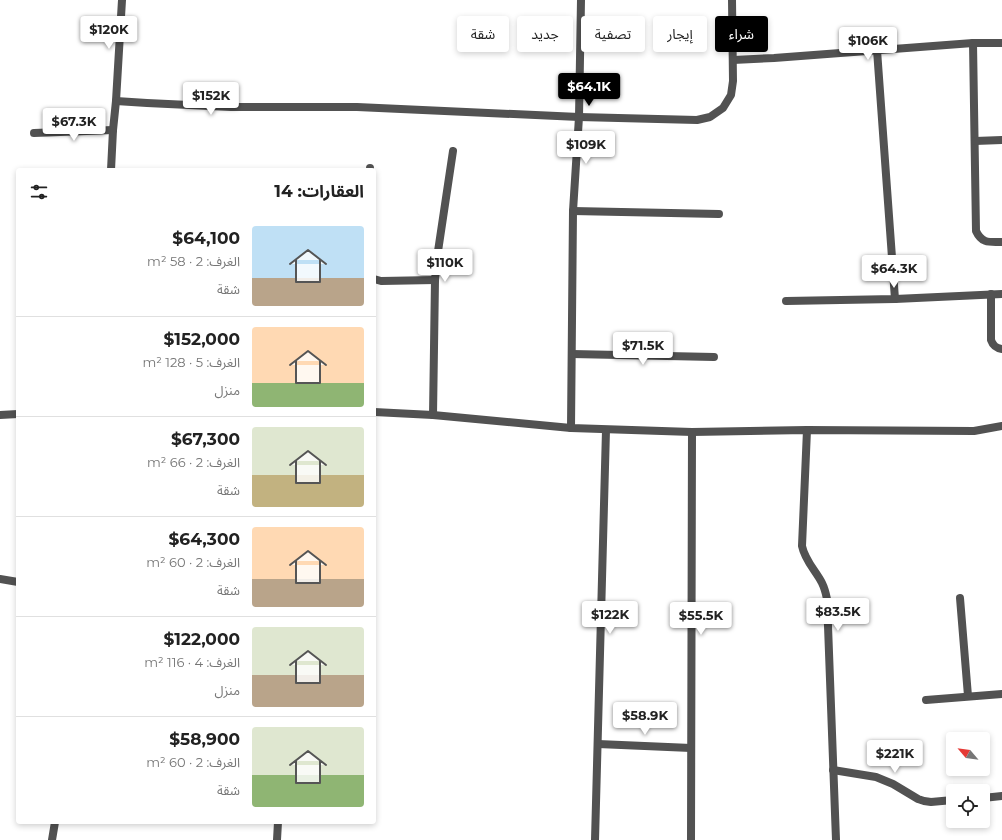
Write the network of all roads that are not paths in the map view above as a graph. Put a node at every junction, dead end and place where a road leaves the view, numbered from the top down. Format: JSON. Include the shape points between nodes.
{"nodes":[{"id":1,"x":122,"y":0,"type":"edge"},
{"id":2,"x":581,"y":0,"type":"edge"},
{"id":3,"x":732,"y":0,"type":"edge"},
{"id":4,"x":973,"y":42,"type":"junction"},
{"id":5,"x":1002,"y":42,"type":"edge"},
{"id":6,"x":877,"y":50,"type":"junction"},
{"id":7,"x":733,"y":60,"type":"junction"},
{"id":8,"x":116,"y":101,"type":"junction"},
{"id":9,"x":579,"y":117,"type":"junction"},
{"id":10,"x":113,"y":130,"type":"junction"},
{"id":11,"x":34,"y":133,"type":"dead end"},
{"id":12,"x":1002,"y":140,"type":"edge"},
{"id":13,"x":975,"y":141,"type":"junction"},
{"id":14,"x":453,"y":150,"type":"dead end"},
{"id":15,"x":111,"y":168,"type":"edge"},
{"id":16,"x":573,"y":211,"type":"junction"},
{"id":17,"x":719,"y":214,"type":"dead end"},
{"id":18,"x":1002,"y":242,"type":"edge"},
{"id":19,"x":376,"y":280,"type":"edge"},
{"id":20,"x":435,"y":280,"type":"junction"},
{"id":21,"x":991,"y":294,"type":"junction"},
{"id":22,"x":1002,"y":294,"type":"edge"},
{"id":23,"x":895,"y":299,"type":"junction"},
{"id":24,"x":786,"y":301,"type":"dead end"},
{"id":25,"x":1002,"y":349,"type":"edge"},
{"id":26,"x":572,"y":354,"type":"junction"},
{"id":27,"x":714,"y":357,"type":"dead end"},
{"id":28,"x":376,"y":412,"type":"edge"},
{"id":29,"x":16,"y":414,"type":"edge"},
{"id":30,"x":0,"y":415,"type":"edge"},
{"id":31,"x":433,"y":415,"type":"junction"},
{"id":32,"x":1002,"y":426,"type":"edge"},
{"id":33,"x":571,"y":428,"type":"junction"},
{"id":34,"x":606,"y":430,"type":"junction"},
{"id":35,"x":807,"y":430,"type":"junction"},
{"id":36,"x":692,"y":432,"type":"junction"},
{"id":37,"x":0,"y":579,"type":"edge"},
{"id":38,"x":16,"y":582,"type":"edge"},
{"id":39,"x":960,"y":598,"type":"dead end"},
{"id":40,"x":1002,"y":694,"type":"edge"},
{"id":41,"x":968,"y":696,"type":"junction"},
{"id":42,"x":926,"y":700,"type":"dead end"},
{"id":43,"x":598,"y":744,"type":"junction"},
{"id":44,"x":691,"y":748,"type":"junction"},
{"id":45,"x":833,"y":770,"type":"junction"},
{"id":46,"x":1002,"y":796,"type":"edge"},
{"id":47,"x":990,"y":797,"type":"edge"},
{"id":48,"x":946,"y":801,"type":"edge"},
{"id":49,"x":55,"y":824,"type":"edge"},
{"id":50,"x":278,"y":824,"type":"edge"},
{"id":51,"x":52,"y":840,"type":"edge"},
{"id":52,"x":277,"y":840,"type":"edge"},
{"id":53,"x":595,"y":840,"type":"edge"},
{"id":54,"x":691,"y":840,"type":"edge"},
{"id":55,"x":836,"y":840,"type":"edge"}],
"edges":[{"from":1,"to":8,"type":"street"},
{"from":2,"to":9,"type":"street"},
{"from":3,"to":7,"type":"street"},
{"from":4,"to":5,"type":"street"},
{"from":4,"to":6,"type":"street"},
{"from":4,"to":13,"type":"street"},
{"from":6,"to":7,"type":"street"},
{"from":6,"to":23,"type":"street"},
{"from":7,"to":9,"type":"street","via":[[730,95],[723,108],[710,117],[697,120]]},
{"from":8,"to":9,"type":"street","via":[[231,107],[357,107]]},
{"from":8,"to":10,"type":"street"},
{"from":9,"to":16,"type":"street"},
{"from":10,"to":11,"type":"street"},
{"from":10,"to":15,"type":"street"},
{"from":12,"to":13,"type":"street"},
{"from":13,"to":18,"type":"street","via":[[976,231],[985,241]]},
{"from":14,"to":20,"type":"street"},
{"from":16,"to":17,"type":"street"},
{"from":16,"to":26,"type":"street"},
{"from":19,"to":20,"type":"street"},
{"from":20,"to":31,"type":"street"},
{"from":21,"to":22,"type":"street"},
{"from":21,"to":23,"type":"street"},
{"from":21,"to":25,"type":"street","via":[[992,345]]},
{"from":23,"to":24,"type":"street"},
{"from":26,"to":27,"type":"street"},
{"from":26,"to":33,"type":"street"},
{"from":28,"to":31,"type":"street"},
{"from":29,"to":30,"type":"street"},
{"from":31,"to":33,"type":"street"},
{"from":32,"to":35,"type":"street","via":[[974,431]]},
{"from":33,"to":34,"type":"street"},
{"from":34,"to":36,"type":"street"},
{"from":34,"to":43,"type":"street"},
{"from":35,"to":36,"type":"street"},
{"from":35,"to":45,"type":"street","via":[[802,546],[805,556],[822,583],[827,599]]},
{"from":36,"to":44,"type":"street"},
{"from":37,"to":38,"type":"street"},
{"from":39,"to":41,"type":"street"},
{"from":40,"to":41,"type":"street"},
{"from":41,"to":42,"type":"street"},
{"from":43,"to":44,"type":"street"},
{"from":43,"to":53,"type":"street"},
{"from":44,"to":54,"type":"street"},
{"from":45,"to":48,"type":"street","via":[[876,777],[924,801]]},
{"from":45,"to":55,"type":"street"},
{"from":46,"to":47,"type":"street"},
{"from":49,"to":51,"type":"street"},
{"from":50,"to":52,"type":"street"}]}
